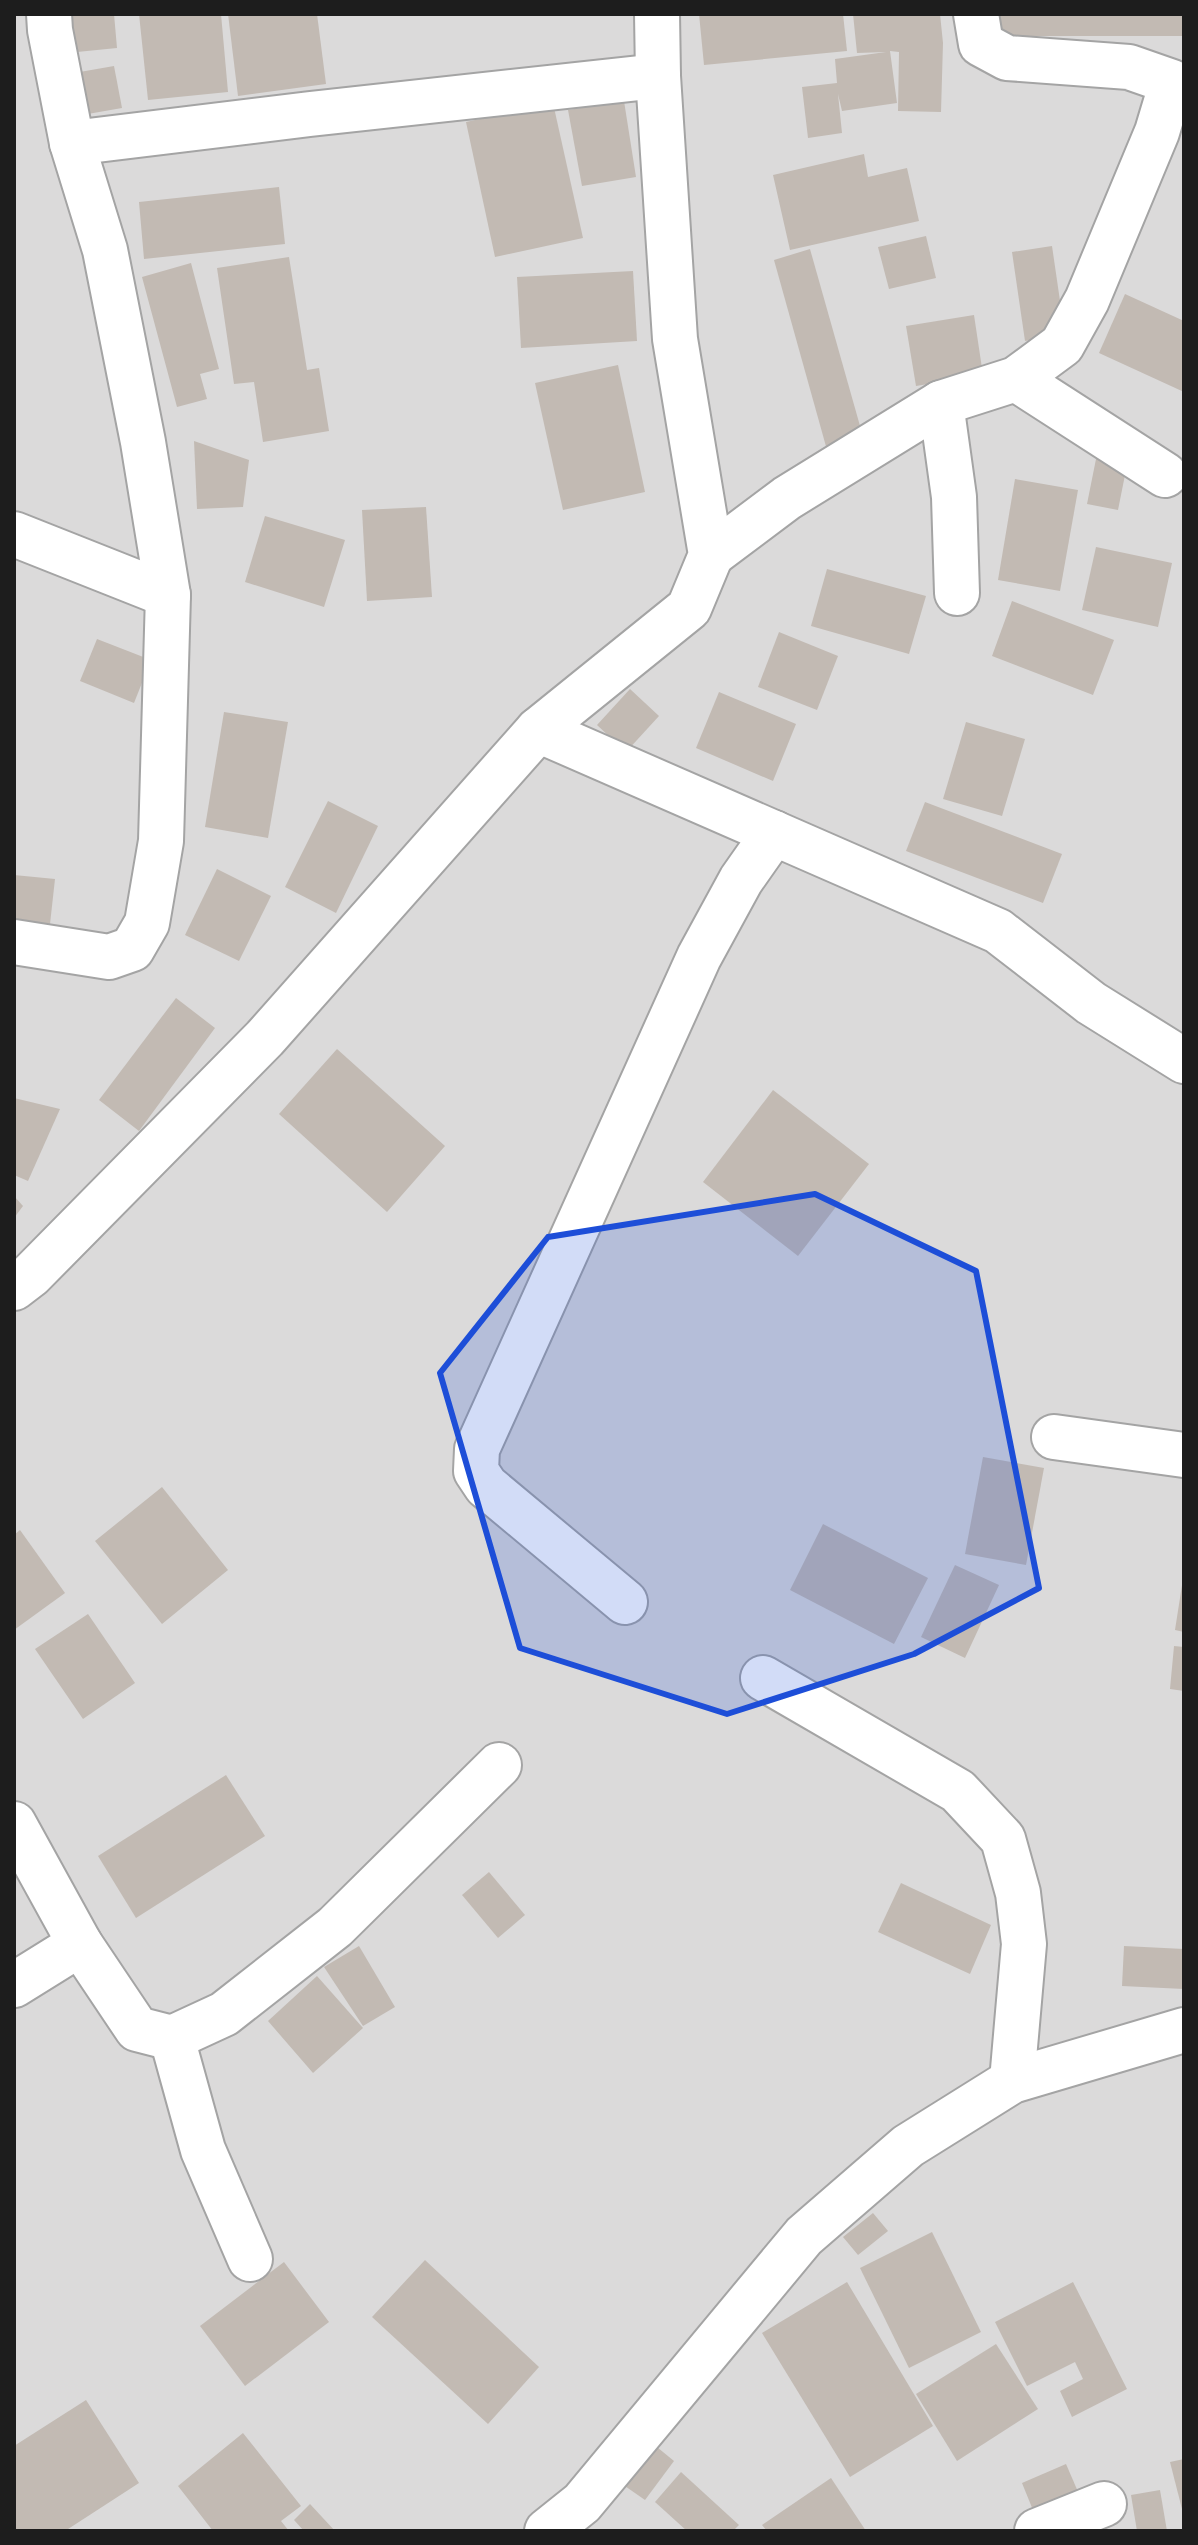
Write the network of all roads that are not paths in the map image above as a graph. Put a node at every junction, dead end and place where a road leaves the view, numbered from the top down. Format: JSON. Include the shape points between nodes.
{"nodes":[{"id":1,"x":49,"y":14,"type":"edge"},
{"id":2,"x":657,"y":14,"type":"edge"},
{"id":3,"x":976,"y":14,"type":"edge"},
{"id":4,"x":1178,"y":74,"type":"edge"},
{"id":5,"x":658,"y":76,"type":"junction"},
{"id":6,"x":72,"y":143,"type":"junction"},
{"id":7,"x":1016,"y":379,"type":"junction"},
{"id":8,"x":941,"y":403,"type":"junction"},
{"id":9,"x":1165,"y":475,"type":"dead end"},
{"id":10,"x":14,"y":534,"type":"edge"},
{"id":11,"x":711,"y":555,"type":"junction"},
{"id":12,"x":957,"y":593,"type":"dead end"},
{"id":13,"x":168,"y":595,"type":"junction"},
{"id":14,"x":538,"y":730,"type":"junction"},
{"id":15,"x":774,"y":833,"type":"junction"},
{"id":16,"x":14,"y":942,"type":"edge"},
{"id":17,"x":1184,"y":1061,"type":"edge"},
{"id":18,"x":14,"y":1288,"type":"edge"},
{"id":19,"x":1054,"y":1437,"type":"dead end"},
{"id":20,"x":1184,"y":1455,"type":"edge"},
{"id":21,"x":625,"y":1602,"type":"dead end"},
{"id":22,"x":763,"y":1678,"type":"dead end"},
{"id":23,"x":499,"y":1765,"type":"dead end"},
{"id":24,"x":14,"y":1824,"type":"edge"},
{"id":25,"x":80,"y":1944,"type":"junction"},
{"id":26,"x":14,"y":1985,"type":"edge"},
{"id":27,"x":1184,"y":2030,"type":"edge"},
{"id":28,"x":172,"y":2038,"type":"junction"},
{"id":29,"x":1012,"y":2081,"type":"junction"},
{"id":30,"x":250,"y":2259,"type":"dead end"},
{"id":31,"x":1104,"y":2504,"type":"dead end"},
{"id":32,"x":591,"y":2517,"type":"edge"},
{"id":33,"x":547,"y":2531,"type":"edge"},
{"id":34,"x":1037,"y":2531,"type":"edge"}],
"edges":[{"from":1,"to":6,"type":"street"},
{"from":2,"to":5,"type":"street"},
{"from":3,"to":4,"type":"street","via":[[981,44],[1007,58]]},
{"from":4,"to":7,"type":"street","via":[[1087,300],[1062,345]]},
{"from":5,"to":6,"type":"street"},
{"from":5,"to":11,"type":"street","via":[[675,339]]},
{"from":6,"to":13,"type":"street","via":[[105,250]]},
{"from":7,"to":8,"type":"street"},
{"from":7,"to":9,"type":"street"},
{"from":8,"to":11,"type":"street","via":[[787,498]]},
{"from":8,"to":12,"type":"street","via":[[954,497]]},
{"from":10,"to":13,"type":"street"},
{"from":11,"to":14,"type":"street","via":[[689,608]]},
{"from":13,"to":16,"type":"street","via":[[161,841],[147,923],[132,949],[109,957]]},
{"from":14,"to":15,"type":"street"},
{"from":14,"to":18,"type":"street","via":[[265,1038]]},
{"from":15,"to":17,"type":"street","via":[[998,931],[1091,1003]]},
{"from":15,"to":21,"type":"street","via":[[699,957],[477,1449],[476,1471],[486,1486]]},
{"from":19,"to":20,"type":"street"},
{"from":22,"to":29,"type":"street","via":[[958,1791],[1003,1839],[1018,1893],[1024,1944]]},
{"from":23,"to":28,"type":"street","via":[[335,1927],[224,2014]]},
{"from":24,"to":25,"type":"street"},
{"from":25,"to":26,"type":"street"},
{"from":25,"to":28,"type":"street","via":[[137,2029]]},
{"from":27,"to":29,"type":"street"},
{"from":28,"to":30,"type":"street","via":[[203,2150]]},
{"from":29,"to":32,"type":"street","via":[[908,2146],[804,2236]]},
{"from":31,"to":34,"type":"street"},
{"from":32,"to":33,"type":"street"}]}
